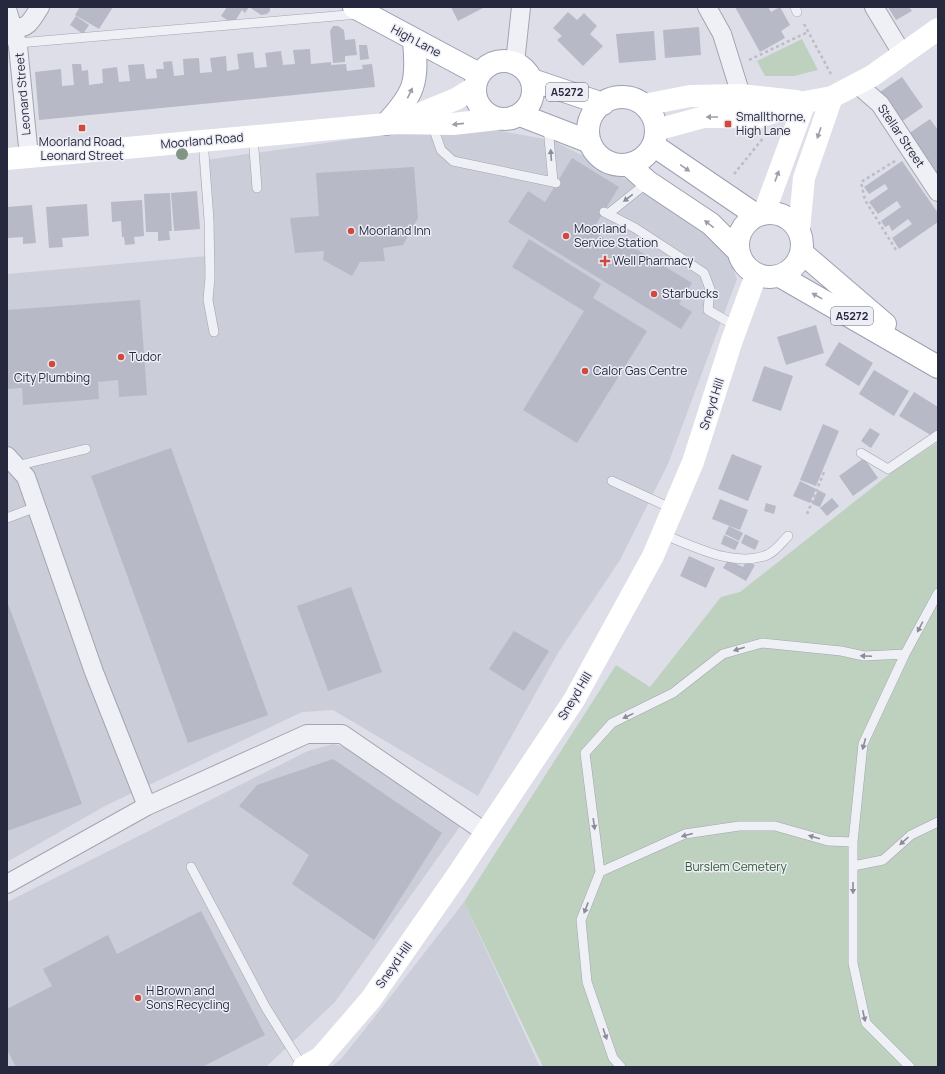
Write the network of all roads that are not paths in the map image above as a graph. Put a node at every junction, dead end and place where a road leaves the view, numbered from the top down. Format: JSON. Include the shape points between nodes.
{"nodes":[{"id":1,"x":40,"y":7,"type":"edge"},
{"id":2,"x":521,"y":7,"type":"edge"},
{"id":3,"x":707,"y":7,"type":"edge"},
{"id":4,"x":874,"y":7,"type":"edge"},
{"id":5,"x":7,"y":9,"type":"edge"},
{"id":6,"x":359,"y":10,"type":"edge"},
{"id":7,"x":938,"y":29,"type":"edge"},
{"id":8,"x":14,"y":41,"type":"edge"},
{"id":9,"x":414,"y":41,"type":"junction"},
{"id":10,"x":903,"y":55,"type":"junction"},
{"id":11,"x":516,"y":62,"type":"junction"},
{"id":12,"x":532,"y":80,"type":"junction"},
{"id":13,"x":476,"y":81,"type":"junction"},
{"id":14,"x":844,"y":91,"type":"junction"},
{"id":15,"x":741,"y":95,"type":"junction"},
{"id":16,"x":805,"y":102,"type":"junction"},
{"id":17,"x":603,"y":104,"type":"junction"},
{"id":18,"x":644,"y":105,"type":"junction"},
{"id":19,"x":520,"y":115,"type":"junction"},
{"id":20,"x":497,"y":119,"type":"junction"},
{"id":21,"x":391,"y":123,"type":"junction"},
{"id":22,"x":432,"y":124,"type":"junction"},
{"id":23,"x":547,"y":126,"type":"junction"},
{"id":24,"x":253,"y":136,"type":"junction"},
{"id":25,"x":655,"y":138,"type":"junction"},
{"id":26,"x":203,"y":140,"type":"junction"},
{"id":27,"x":590,"y":142,"type":"junction"},
{"id":28,"x":29,"y":157,"type":"junction"},
{"id":29,"x":7,"y":158,"type":"edge"},
{"id":30,"x":629,"y":165,"type":"junction"},
{"id":31,"x":648,"y":182,"type":"junction"},
{"id":32,"x":257,"y":188,"type":"dead end"},
{"id":33,"x":938,"y":192,"type":"edge"},
{"id":34,"x":760,"y":214,"type":"junction"},
{"id":35,"x":799,"y":230,"type":"junction"},
{"id":36,"x":738,"y":251,"type":"junction"},
{"id":37,"x":801,"y":252,"type":"junction"},
{"id":38,"x":756,"y":275,"type":"junction"},
{"id":39,"x":780,"y":276,"type":"junction"},
{"id":40,"x":737,"y":327,"type":"junction"},
{"id":41,"x":214,"y":332,"type":"dead end"},
{"id":42,"x":931,"y":363,"type":"edge"},
{"id":43,"x":938,"y":435,"type":"edge"},
{"id":44,"x":86,"y":449,"type":"dead end"},
{"id":45,"x":861,"y":453,"type":"dead end"},
{"id":46,"x":11,"y":461,"type":"edge"},
{"id":47,"x":612,"y":481,"type":"dead end"},
{"id":48,"x":36,"y":507,"type":"junction"},
{"id":49,"x":673,"y":509,"type":"junction"},
{"id":50,"x":7,"y":518,"type":"edge"},
{"id":51,"x":662,"y":534,"type":"junction"},
{"id":52,"x":788,"y":536,"type":"dead end"},
{"id":53,"x":938,"y":593,"type":"edge"},
{"id":54,"x":905,"y":654,"type":"junction"},
{"id":55,"x":147,"y":806,"type":"junction"},
{"id":56,"x":938,"y":822,"type":"edge"},
{"id":57,"x":485,"y":832,"type":"junction"},
{"id":58,"x":853,"y":842,"type":"junction"},
{"id":59,"x":853,"y":866,"type":"junction"},
{"id":60,"x":191,"y":867,"type":"dead end"},
{"id":61,"x":600,"y":872,"type":"junction"},
{"id":62,"x":7,"y":884,"type":"edge"},
{"id":63,"x":304,"y":1067,"type":"edge"},
{"id":64,"x":620,"y":1067,"type":"edge"},
{"id":65,"x":910,"y":1067,"type":"edge"}],
"edges":[{"from":1,"to":8,"type":"street","via":[[28,26],[22,29]]},
{"from":2,"to":11,"type":"street"},
{"from":3,"to":15,"type":"street","via":[[722,34]]},
{"from":4,"to":10,"type":"street"},
{"from":5,"to":8,"type":"street","name":"Leonard Street"},
{"from":6,"to":8,"type":"lane"},
{"from":6,"to":9,"type":"main road","name":"High Lane"},
{"from":7,"to":10,"type":"main road"},
{"from":8,"to":28,"type":"street","name":"Leonard Street"},
{"from":9,"to":13,"type":"main road","name":"High Lane"},
{"from":21,"to":9,"type":"main road","one_way":true,"via":[[412,90],[417,69]]},
{"from":10,"to":14,"type":"main road"},
{"from":11,"to":12,"type":"main road","number":"A5272"},
{"from":11,"to":13,"type":"main road","via":[[498,61],[486,66]]},
{"from":12,"to":17,"type":"main road","number":"A5272"},
{"from":12,"to":19,"type":"main road","number":"A5272","via":[[533,98]]},
{"from":13,"to":20,"type":"main road","via":[[476,98],[483,111]]},
{"from":13,"to":21,"type":"main road","name":"Moorland Road","via":[[456,100]]},
{"from":14,"to":16,"type":"main road"},
{"from":14,"to":33,"type":"street","name":"Stellar Street","via":[[880,104],[914,149]]},
{"from":14,"to":35,"type":"main road","one_way":true,"via":[[804,178]]},
{"from":15,"to":16,"type":"main road"},
{"from":15,"to":18,"type":"main road","via":[[690,96]]},
{"from":16,"to":25,"type":"main road","one_way":true,"via":[[758,117],[704,117]]},
{"from":34,"to":16,"type":"main road","one_way":true},
{"from":17,"to":18,"type":"main road","number":"A5272","via":[[623,97]]},
{"from":17,"to":27,"type":"main road","number":"A5272","via":[[592,116],[588,130]]},
{"from":18,"to":25,"type":"main road","via":[[651,114]]},
{"from":19,"to":20,"type":"main road"},
{"from":19,"to":23,"type":"main road"},
{"from":20,"to":22,"type":"main road","name":"Moorland Road","one_way":true},
{"from":21,"to":22,"type":"main road","name":"Moorland Road"},
{"from":21,"to":24,"type":"main road","name":"Moorland Road"},
{"from":22,"to":23,"type":"lane","one_way":true,"via":[[441,150],[453,162],[555,182]]},
{"from":23,"to":27,"type":"main road"},
{"from":24,"to":26,"type":"main road","name":"Moorland Road"},
{"from":24,"to":32,"type":"lane"},
{"from":25,"to":30,"type":"main road","via":[[647,155]]},
{"from":25,"to":34,"type":"main road","one_way":true,"via":[[720,191]]},
{"from":26,"to":28,"type":"main road","name":"Moorland Road"},
{"from":26,"to":41,"type":"lane","via":[[209,220],[208,300]]},
{"from":27,"to":30,"type":"main road","via":[[602,159],[617,165]]},
{"from":28,"to":29,"type":"main road","name":"Moorland Road"},
{"from":30,"to":31,"type":"main road"},
{"from":36,"to":31,"type":"main road","one_way":true,"via":[[711,224]]},
{"from":31,"to":40,"type":"lane","one_way":true,"via":[[606,213],[635,228],[704,273],[710,289],[708,310]]},
{"from":34,"to":35,"type":"main road","via":[[775,213],[786,217]]},
{"from":34,"to":36,"type":"main road","via":[[747,221],[740,230]]},
{"from":35,"to":37,"type":"main road"},
{"from":36,"to":38,"type":"main road","via":[[740,259]]},
{"from":37,"to":39,"type":"main road","via":[[793,268]]},
{"from":37,"to":42,"type":"main road","number":"A5272"},
{"from":38,"to":39,"type":"main road","number":"A5272","via":[[769,278]]},
{"from":38,"to":40,"type":"main road","name":"Sneyd Hill"},
{"from":42,"to":39,"type":"main road","number":"A5272","one_way":true},
{"from":40,"to":49,"type":"main road","name":"Sneyd Hill","via":[[693,462]]},
{"from":43,"to":45,"type":"lane","via":[[888,469]]},
{"from":44,"to":46,"type":"lane"},
{"from":46,"to":48,"type":"street","via":[[26,477]]},
{"from":47,"to":49,"type":"lane"},
{"from":48,"to":50,"type":"lane"},
{"from":48,"to":55,"type":"street","via":[[94,672]]},
{"from":49,"to":51,"type":"main road","name":"Sneyd Hill"},
{"from":51,"to":52,"type":"lane","via":[[725,557],[739,558],[769,555]]},
{"from":51,"to":57,"type":"main road","name":"Sneyd Hill","via":[[653,556],[574,700]]},
{"from":53,"to":54,"type":"lane","one_way":true},
{"from":54,"to":58,"type":"lane","one_way":true,"via":[[863,744]]},
{"from":54,"to":61,"type":"lane","one_way":true,"via":[[864,656],[762,642],[723,654],[673,693],[612,723],[585,753]]},
{"from":55,"to":57,"type":"street","via":[[307,734],[342,734]]},
{"from":55,"to":62,"type":"street"},
{"from":56,"to":59,"type":"lane","one_way":true,"via":[[911,835],[883,860]]},
{"from":57,"to":63,"type":"main road","name":"Sneyd Hill","via":[[371,999],[321,1057]]},
{"from":58,"to":59,"type":"lane"},
{"from":58,"to":61,"type":"lane","one_way":true,"via":[[828,841],[775,826],[739,826],[685,834]]},
{"from":59,"to":65,"type":"lane","one_way":true,"via":[[853,963],[866,1023]]},
{"from":60,"to":63,"type":"lane","via":[[266,1008]]},
{"from":61,"to":64,"type":"lane","one_way":true,"via":[[581,920],[587,982],[613,1058]]}]}
